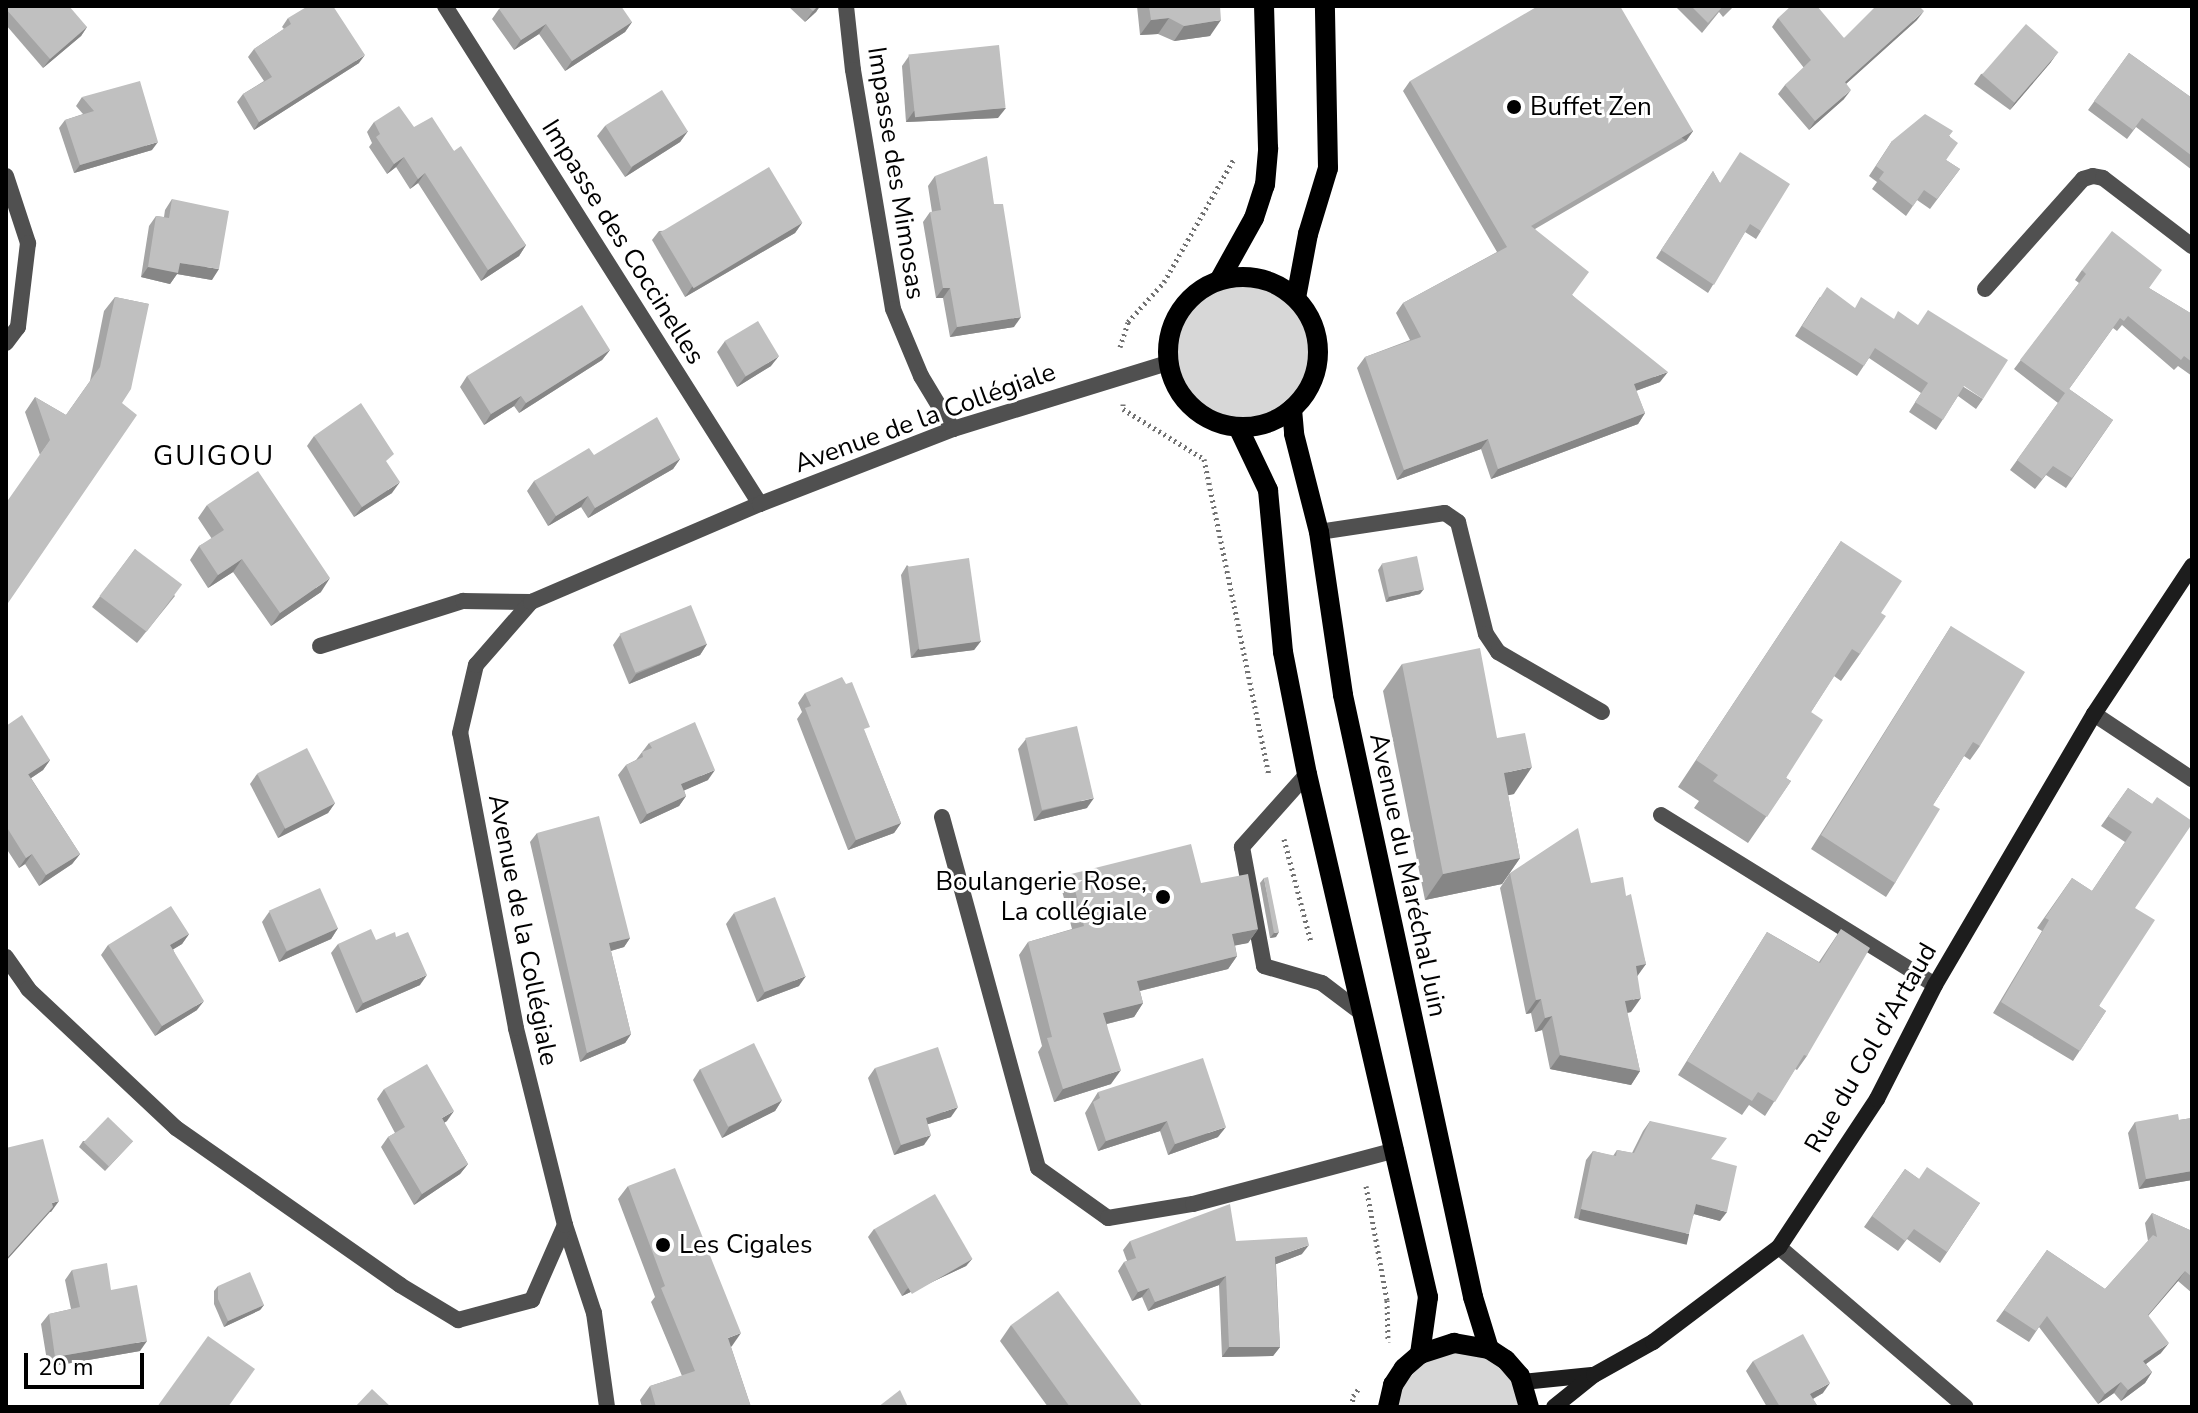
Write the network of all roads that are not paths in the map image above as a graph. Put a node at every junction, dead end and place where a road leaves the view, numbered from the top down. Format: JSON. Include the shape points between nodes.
{"nodes":[{"id":1,"x":445,"y":6,"type":"edge"},
{"id":2,"x":846,"y":6,"type":"edge"},
{"id":3,"x":1264,"y":6,"type":"edge"},
{"id":4,"x":1325,"y":6,"type":"edge"},
{"id":5,"x":6,"y":176,"type":"edge"},
{"id":6,"x":2192,"y":246,"type":"edge"},
{"id":7,"x":1220,"y":279,"type":"junction"},
{"id":8,"x":1985,"y":289,"type":"dead end"},
{"id":9,"x":1296,"y":298,"type":"junction"},
{"id":10,"x":6,"y":343,"type":"edge"},
{"id":11,"x":1167,"y":363,"type":"junction"},
{"id":12,"x":1292,"y":409,"type":"junction"},
{"id":13,"x":1238,"y":427,"type":"junction"},
{"id":14,"x":953,"y":429,"type":"junction"},
{"id":15,"x":760,"y":504,"type":"junction"},
{"id":16,"x":1319,"y":532,"type":"junction"},
{"id":17,"x":2192,"y":566,"type":"edge"},
{"id":18,"x":531,"y":602,"type":"junction"},
{"id":19,"x":320,"y":646,"type":"dead end"},
{"id":20,"x":1602,"y":712,"type":"dead end"},
{"id":21,"x":2094,"y":714,"type":"junction"},
{"id":22,"x":1307,"y":774,"type":"junction"},
{"id":23,"x":2192,"y":779,"type":"edge"},
{"id":24,"x":1661,"y":815,"type":"dead end"},
{"id":25,"x":942,"y":817,"type":"dead end"},
{"id":26,"x":6,"y":957,"type":"edge"},
{"id":27,"x":1935,"y":985,"type":"junction"},
{"id":28,"x":1363,"y":1014,"type":"junction"},
{"id":29,"x":1396,"y":1150,"type":"junction"},
{"id":30,"x":565,"y":1225,"type":"junction"},
{"id":31,"x":1779,"y":1247,"type":"junction"},
{"id":32,"x":1489,"y":1349,"type":"junction"},
{"id":33,"x":1420,"y":1354,"type":"junction"},
{"id":34,"x":1594,"y":1375,"type":"junction"},
{"id":35,"x":1523,"y":1382,"type":"junction"},
{"id":36,"x":1393,"y":1385,"type":"junction"},
{"id":37,"x":607,"y":1407,"type":"edge"},
{"id":38,"x":1377,"y":1407,"type":"edge"},
{"id":39,"x":1388,"y":1407,"type":"edge"},
{"id":40,"x":1529,"y":1407,"type":"edge"},
{"id":41,"x":1554,"y":1407,"type":"edge"},
{"id":42,"x":1966,"y":1407,"type":"edge"}],
"edges":[{"from":1,"to":15,"type":"street","name":"Impasse des Coccinelles"},
{"from":2,"to":14,"type":"street","name":"Impasse des Mimosas","via":[[893,309],[921,376]]},
{"from":3,"to":7,"type":"main road","via":[[1265,185],[1254,218]]},
{"from":4,"to":9,"type":"main road","via":[[1328,168]]},
{"from":5,"to":10,"type":"street","via":[[28,243],[18,327]]},
{"from":6,"to":8,"type":"street","via":[[2103,178],[2093,176],[2083,179]]},
{"from":7,"to":9,"type":"main road","via":[[1261,278]]},
{"from":7,"to":11,"type":"main road","via":[[1197,292],[1179,312],[1168,336]]},
{"from":9,"to":12,"type":"main road","via":[[1311,318],[1318,342],[1317,366]]},
{"from":11,"to":13,"type":"main road","via":[[1184,400],[1199,414]]},
{"from":11,"to":14,"type":"street","name":"Avenue de la Collégiale"},
{"from":12,"to":13,"type":"main road","via":[[1257,426]]},
{"from":12,"to":16,"type":"main road","name":"Avenue du Maréchal Juin"},
{"from":13,"to":22,"type":"main road","via":[[1268,490],[1283,652]]},
{"from":14,"to":15,"type":"street","name":"Avenue de la Collégiale"},
{"from":15,"to":18,"type":"street","name":"Avenue de la Collégiale"},
{"from":16,"to":20,"type":"street","via":[[1445,513],[1458,522],[1486,634],[1498,652]]},
{"from":16,"to":32,"type":"main road","name":"Avenue du Maréchal Juin","via":[[1343,695],[1473,1297]]},
{"from":17,"to":21,"type":"street","name":"Rue du Col d'Artaud"},
{"from":18,"to":19,"type":"street","via":[[463,601]]},
{"from":18,"to":30,"type":"street","name":"Avenue de la Collégiale","via":[[476,665],[460,733],[516,1028]]},
{"from":21,"to":23,"type":"street"},
{"from":21,"to":27,"type":"street","name":"Rue du Col d'Artaud"},
{"from":22,"to":28,"type":"main road"},
{"from":22,"to":28,"type":"street","via":[[1242,847],[1264,966],[1322,983]]},
{"from":24,"to":27,"type":"street"},
{"from":25,"to":29,"type":"street","via":[[1038,1168],[1108,1218],[1193,1204]]},
{"from":26,"to":30,"type":"street","via":[[28,989],[176,1128],[458,1320],[532,1300]]},
{"from":27,"to":31,"type":"street","name":"Rue du Col d'Artaud","via":[[1877,1099]]},
{"from":28,"to":29,"type":"main road"},
{"from":29,"to":33,"type":"main road","via":[[1428,1297]]},
{"from":30,"to":37,"type":"street","name":"Avenue de la Collégiale","via":[[594,1313]]},
{"from":31,"to":34,"type":"street","name":"Rue du Col d'Artaud","via":[[1653,1342]]},
{"from":31,"to":42,"type":"street"},
{"from":32,"to":33,"type":"main road","via":[[1454,1343]]},
{"from":32,"to":35,"type":"main road"},
{"from":33,"to":36,"type":"main road"},
{"from":34,"to":35,"type":"street","name":"Rue du Col d'Artaud"},
{"from":34,"to":41,"type":"street","name":"Rue du Col d'Artaud"},
{"from":35,"to":40,"type":"main road"},
{"from":36,"to":38,"type":"street"},
{"from":36,"to":39,"type":"main road"}]}
